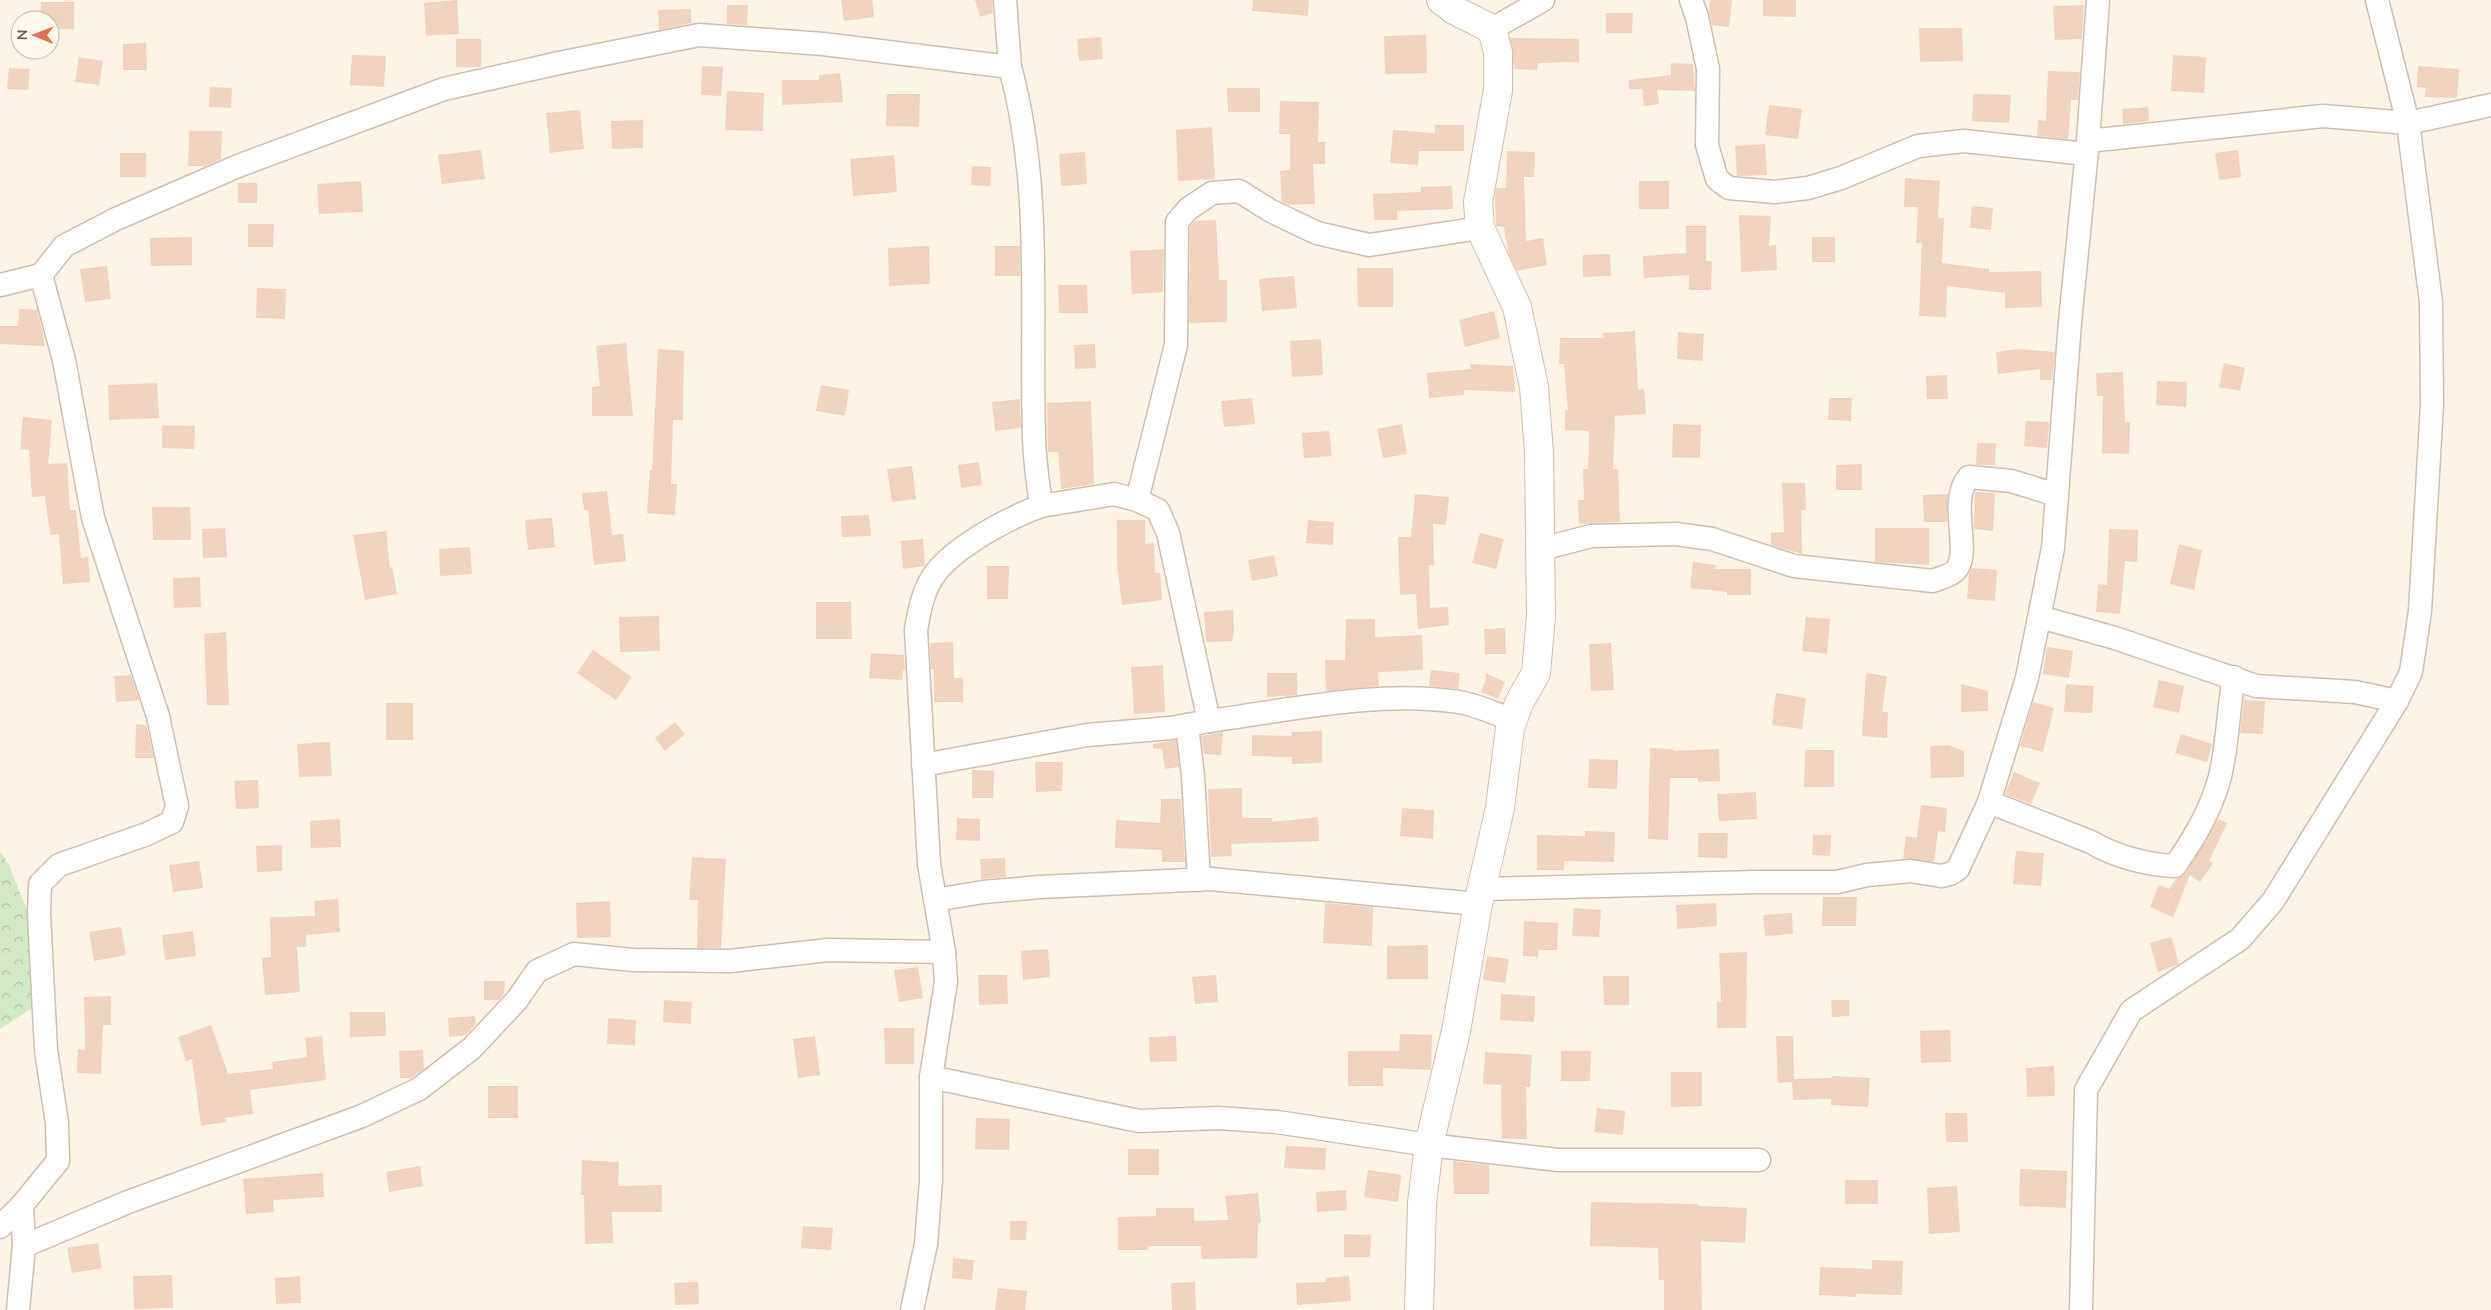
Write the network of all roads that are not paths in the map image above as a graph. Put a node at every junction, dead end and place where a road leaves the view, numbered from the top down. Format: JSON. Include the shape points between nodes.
{"nodes":[{"id":1,"x":1006,"y":0,"type":"edge"},
{"id":2,"x":1441,"y":0,"type":"edge"},
{"id":3,"x":1543,"y":0,"type":"edge"},
{"id":4,"x":1691,"y":0,"type":"edge"},
{"id":5,"x":2098,"y":0,"type":"edge"},
{"id":6,"x":2377,"y":0,"type":"edge"},
{"id":7,"x":1492,"y":29,"type":"junction"},
{"id":8,"x":1010,"y":67,"type":"junction"},
{"id":9,"x":2491,"y":105,"type":"edge"},
{"id":10,"x":2408,"y":123,"type":"junction"},
{"id":11,"x":2087,"y":148,"type":"junction"},
{"id":12,"x":1480,"y":228,"type":"junction"},
{"id":13,"x":41,"y":275,"type":"junction"},
{"id":14,"x":0,"y":285,"type":"edge"},
{"id":15,"x":2057,"y":495,"type":"junction"},
{"id":16,"x":1137,"y":500,"type":"junction"},
{"id":17,"x":1041,"y":506,"type":"junction"},
{"id":18,"x":1542,"y":549,"type":"junction"},
{"id":19,"x":2040,"y":617,"type":"junction"},
{"id":20,"x":2234,"y":677,"type":"junction"},
{"id":21,"x":2397,"y":701,"type":"junction"},
{"id":22,"x":1513,"y":720,"type":"junction"},
{"id":23,"x":1209,"y":721,"type":"junction"},
{"id":24,"x":1187,"y":725,"type":"junction"},
{"id":25,"x":923,"y":764,"type":"junction"},
{"id":26,"x":1989,"y":802,"type":"junction"},
{"id":27,"x":1199,"y":880,"type":"junction"},
{"id":28,"x":1480,"y":896,"type":"junction"},
{"id":29,"x":935,"y":900,"type":"junction"},
{"id":30,"x":944,"y":952,"type":"junction"},
{"id":31,"x":931,"y":1077,"type":"junction"},
{"id":32,"x":1429,"y":1145,"type":"junction"},
{"id":33,"x":1759,"y":1160,"type":"dead end"},
{"id":34,"x":22,"y":1205,"type":"junction"},
{"id":35,"x":0,"y":1227,"type":"edge"},
{"id":36,"x":24,"y":1246,"type":"junction"},
{"id":37,"x":18,"y":1310,"type":"edge"},
{"id":38,"x":912,"y":1310,"type":"edge"},
{"id":39,"x":1419,"y":1310,"type":"edge"},
{"id":40,"x":2081,"y":1310,"type":"edge"}],
"edges":[{"from":1,"to":8,"type":"street"},
{"from":2,"to":7,"type":"main road"},
{"from":3,"to":7,"type":"street"},
{"from":4,"to":11,"type":"street","via":[[1708,68],[1707,145],[1717,180],[1729,188],[1775,192],[1808,188],[1918,146],[1964,141]]},
{"from":5,"to":11,"type":"street"},
{"from":6,"to":10,"type":"street"},
{"from":7,"to":12,"type":"main road","via":[[1498,52],[1498,90],[1478,202]]},
{"from":8,"to":13,"type":"street","via":[[823,44],[699,35],[559,63],[444,89],[238,166],[116,218],[64,246]]},
{"from":8,"to":17,"type":"street","via":[[1020,104],[1030,178],[1034,436]]},
{"from":9,"to":10,"type":"street"},
{"from":10,"to":11,"type":"street","via":[[2323,116]]},
{"from":10,"to":21,"type":"street","via":[[2431,302],[2432,404],[2420,611],[2411,672]]},
{"from":11,"to":15,"type":"street"},
{"from":12,"to":16,"type":"street","via":[[1369,245],[1317,233],[1271,211],[1239,190],[1212,193],[1188,209],[1177,222],[1176,345]]},
{"from":12,"to":18,"type":"main road","via":[[1516,307],[1534,387]]},
{"from":13,"to":14,"type":"street"},
{"from":13,"to":34,"type":"street","via":[[64,360],[93,518],[158,716],[177,806],[172,822],[132,840],[59,865],[40,884],[46,1050],[57,1123],[58,1161]]},
{"from":15,"to":18,"type":"street","via":[[2011,481],[1969,477],[1962,485],[1961,561],[1954,572],[1933,581],[1794,566],[1712,539],[1676,534],[1591,536]]},
{"from":15,"to":19,"type":"street","via":[[2053,548]]},
{"from":16,"to":17,"type":"street","via":[[1114,494]]},
{"from":16,"to":23,"type":"street","via":[[1158,510],[1168,533]]},
{"from":17,"to":25,"type":"street","via":[[1014,516],[962,548],[932,578],[921,604],[916,630]]},
{"from":18,"to":22,"type":"main road","via":[[1536,673]]},
{"from":19,"to":20,"type":"street"},
{"from":19,"to":26,"type":"street","via":[[2027,678]]},
{"from":20,"to":21,"type":"street","via":[[2256,686],[2355,692]]},
{"from":20,"to":26,"type":"street","via":[[2223,763],[2210,807],[2175,866],[2105,851]]},
{"from":21,"to":40,"type":"street","via":[[2272,901],[2240,939],[2131,1011],[2086,1090]]},
{"from":22,"to":23,"type":"street","via":[[1461,702],[1412,698],[1344,702]]},
{"from":22,"to":28,"type":"main road","via":[[1500,808]]},
{"from":23,"to":24,"type":"street"},
{"from":24,"to":25,"type":"street","via":[[1087,734]]},
{"from":24,"to":27,"type":"street","via":[[1194,776]]},
{"from":25,"to":29,"type":"street","via":[[929,864]]},
{"from":26,"to":28,"type":"street","via":[[1958,869],[1941,876],[1911,871],[1822,883],[1757,882]]},
{"from":27,"to":28,"type":"street"},
{"from":27,"to":29,"type":"street","via":[[1040,887]]},
{"from":28,"to":32,"type":"main road","via":[[1456,1031]]},
{"from":29,"to":30,"type":"street"},
{"from":30,"to":31,"type":"street","via":[[946,982]]},
{"from":30,"to":36,"type":"street","via":[[828,950],[730,961],[633,960],[574,954],[537,971],[517,1000],[472,1048],[419,1089],[362,1116],[136,1199]]},
{"from":31,"to":32,"type":"street","via":[[1140,1120],[1218,1118],[1277,1122]]},
{"from":31,"to":38,"type":"street","via":[[931,1181],[926,1244]]},
{"from":32,"to":33,"type":"street","via":[[1558,1160]]},
{"from":32,"to":39,"type":"main road","via":[[1422,1203]]},
{"from":34,"to":35,"type":"street"},
{"from":34,"to":36,"type":"street"},
{"from":36,"to":37,"type":"street"}]}
